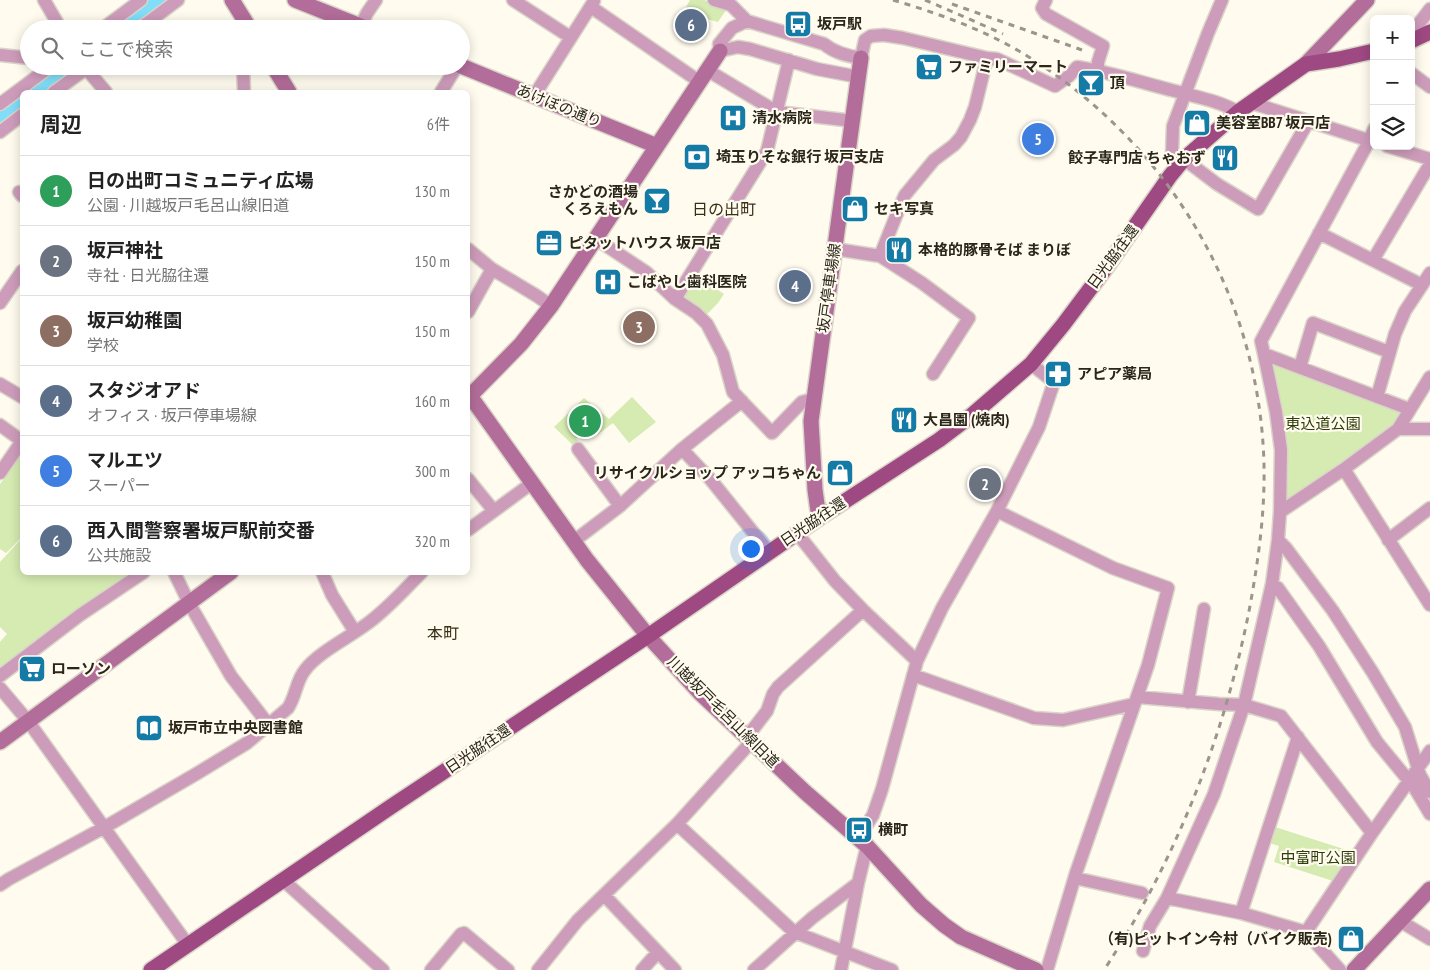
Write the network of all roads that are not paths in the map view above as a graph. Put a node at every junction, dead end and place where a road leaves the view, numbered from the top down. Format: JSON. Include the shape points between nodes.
{"nodes":[{"id":1,"x":44,"y":0,"type":"edge"},
{"id":2,"x":141,"y":0,"type":"edge"},
{"id":3,"x":178,"y":0,"type":"edge"},
{"id":4,"x":295,"y":0,"type":"edge"},
{"id":5,"x":376,"y":0,"type":"edge"},
{"id":6,"x":513,"y":0,"type":"edge"},
{"id":7,"x":714,"y":0,"type":"edge"},
{"id":8,"x":1046,"y":0,"type":"edge"},
{"id":9,"x":1222,"y":0,"type":"edge"},
{"id":10,"x":1367,"y":0,"type":"edge"},
{"id":11,"x":238,"y":2,"type":"edge"},
{"id":12,"x":593,"y":3,"type":"edge"},
{"id":13,"x":1430,"y":9,"type":"edge"},
{"id":14,"x":56,"y":20,"type":"edge"},
{"id":15,"x":114,"y":20,"type":"edge"},
{"id":16,"x":151,"y":20,"type":"edge"},
{"id":17,"x":246,"y":20,"type":"edge"},
{"id":18,"x":347,"y":20,"type":"edge"},
{"id":19,"x":366,"y":20,"type":"edge"},
{"id":20,"x":746,"y":21,"type":"junction"},
{"id":21,"x":1415,"y":29,"type":"edge"},
{"id":22,"x":1430,"y":32,"type":"edge"},
{"id":23,"x":570,"y":37,"type":"junction"},
{"id":24,"x":1415,"y":40,"type":"edge"},
{"id":25,"x":830,"y":50,"type":"junction"},
{"id":26,"x":720,"y":51,"type":"junction"},
{"id":27,"x":1370,"y":52,"type":"edge"},
{"id":28,"x":0,"y":55,"type":"edge"},
{"id":29,"x":20,"y":57,"type":"edge"},
{"id":30,"x":861,"y":58,"type":"junction"},
{"id":31,"x":987,"y":58,"type":"junction"},
{"id":32,"x":789,"y":60,"type":"junction"},
{"id":33,"x":1306,"y":64,"type":"junction"},
{"id":34,"x":817,"y":69,"type":"junction"},
{"id":35,"x":470,"y":70,"type":"edge"},
{"id":36,"x":1098,"y":70,"type":"junction"},
{"id":37,"x":39,"y":75,"type":"edge"},
{"id":38,"x":77,"y":75,"type":"edge"},
{"id":39,"x":92,"y":75,"type":"edge"},
{"id":40,"x":243,"y":75,"type":"edge"},
{"id":41,"x":278,"y":75,"type":"edge"},
{"id":42,"x":451,"y":75,"type":"edge"},
{"id":43,"x":704,"y":76,"type":"junction"},
{"id":44,"x":1415,"y":76,"type":"edge"},
{"id":45,"x":858,"y":77,"type":"junction"},
{"id":46,"x":1430,"y":87,"type":"edge"},
{"id":47,"x":57,"y":90,"type":"edge"},
{"id":48,"x":104,"y":90,"type":"edge"},
{"id":49,"x":244,"y":90,"type":"edge"},
{"id":50,"x":288,"y":90,"type":"edge"},
{"id":51,"x":442,"y":90,"type":"edge"},
{"id":52,"x":1184,"y":94,"type":"junction"},
{"id":53,"x":534,"y":96,"type":"junction"},
{"id":54,"x":1252,"y":103,"type":"junction"},
{"id":55,"x":0,"y":104,"type":"edge"},
{"id":56,"x":777,"y":112,"type":"junction"},
{"id":57,"x":1238,"y":112,"type":"junction"},
{"id":58,"x":20,"y":117,"type":"edge"},
{"id":59,"x":853,"y":121,"type":"junction"},
{"id":60,"x":1308,"y":122,"type":"junction"},
{"id":61,"x":0,"y":132,"type":"edge"},
{"id":62,"x":1370,"y":138,"type":"edge"},
{"id":63,"x":1370,"y":142,"type":"edge"},
{"id":64,"x":658,"y":146,"type":"junction"},
{"id":65,"x":1400,"y":150,"type":"edge"},
{"id":66,"x":1430,"y":159,"type":"edge"},
{"id":67,"x":1181,"y":163,"type":"junction"},
{"id":68,"x":1430,"y":164,"type":"edge"},
{"id":69,"x":1319,"y":233,"type":"junction"},
{"id":70,"x":596,"y":239,"type":"junction"},
{"id":71,"x":835,"y":249,"type":"junction"},
{"id":72,"x":470,"y":251,"type":"edge"},
{"id":73,"x":880,"y":256,"type":"junction"},
{"id":74,"x":1373,"y":260,"type":"junction"},
{"id":75,"x":492,"y":269,"type":"junction"},
{"id":76,"x":1430,"y":272,"type":"edge"},
{"id":77,"x":20,"y":274,"type":"edge"},
{"id":78,"x":1422,"y":285,"type":"junction"},
{"id":79,"x":675,"y":299,"type":"junction"},
{"id":80,"x":0,"y":303,"type":"edge"},
{"id":81,"x":551,"y":306,"type":"junction"},
{"id":82,"x":470,"y":308,"type":"edge"},
{"id":83,"x":1389,"y":352,"type":"junction"},
{"id":84,"x":1264,"y":354,"type":"junction"},
{"id":85,"x":1031,"y":364,"type":"junction"},
{"id":86,"x":1300,"y":367,"type":"junction"},
{"id":87,"x":933,"y":374,"type":"dead end"},
{"id":88,"x":1430,"y":377,"type":"edge"},
{"id":89,"x":0,"y":384,"type":"edge"},
{"id":90,"x":470,"y":393,"type":"edge"},
{"id":91,"x":20,"y":396,"type":"edge"},
{"id":92,"x":1377,"y":397,"type":"junction"},
{"id":93,"x":470,"y":398,"type":"edge"},
{"id":94,"x":813,"y":399,"type":"junction"},
{"id":95,"x":742,"y":401,"type":"junction"},
{"id":96,"x":1409,"y":409,"type":"junction"},
{"id":97,"x":0,"y":425,"type":"edge"},
{"id":98,"x":1398,"y":429,"type":"junction"},
{"id":99,"x":1430,"y":429,"type":"edge"},
{"id":100,"x":20,"y":440,"type":"edge"},
{"id":101,"x":20,"y":444,"type":"edge"},
{"id":102,"x":578,"y":449,"type":"dead end"},
{"id":103,"x":682,"y":449,"type":"junction"},
{"id":104,"x":1344,"y":469,"type":"junction"},
{"id":105,"x":0,"y":473,"type":"edge"},
{"id":106,"x":470,"y":481,"type":"edge"},
{"id":107,"x":532,"y":482,"type":"junction"},
{"id":108,"x":620,"y":506,"type":"junction"},
{"id":109,"x":1430,"y":508,"type":"edge"},
{"id":110,"x":494,"y":511,"type":"junction"},
{"id":111,"x":996,"y":511,"type":"junction"},
{"id":112,"x":1280,"y":512,"type":"junction"},
{"id":113,"x":819,"y":518,"type":"junction"},
{"id":114,"x":470,"y":529,"type":"edge"},
{"id":115,"x":796,"y":533,"type":"junction"},
{"id":116,"x":1278,"y":540,"type":"junction"},
{"id":117,"x":1388,"y":540,"type":"junction"},
{"id":118,"x":574,"y":541,"type":"junction"},
{"id":119,"x":769,"y":552,"type":"junction"},
{"id":120,"x":140,"y":575,"type":"edge"},
{"id":121,"x":175,"y":575,"type":"edge"},
{"id":122,"x":226,"y":575,"type":"edge"},
{"id":123,"x":323,"y":575,"type":"edge"},
{"id":124,"x":419,"y":575,"type":"edge"},
{"id":125,"x":1272,"y":584,"type":"junction"},
{"id":126,"x":189,"y":603,"type":"junction"},
{"id":127,"x":1430,"y":605,"type":"edge"},
{"id":128,"x":1204,"y":608,"type":"dead end"},
{"id":129,"x":863,"y":610,"type":"junction"},
{"id":130,"x":355,"y":632,"type":"junction"},
{"id":131,"x":648,"y":636,"type":"junction"},
{"id":132,"x":917,"y":661,"type":"junction"},
{"id":133,"x":0,"y":676,"type":"edge"},
{"id":134,"x":913,"y":676,"type":"junction"},
{"id":135,"x":0,"y":688,"type":"edge"},
{"id":136,"x":1136,"y":700,"type":"junction"},
{"id":137,"x":1188,"y":702,"type":"junction"},
{"id":138,"x":1244,"y":705,"type":"junction"},
{"id":139,"x":28,"y":721,"type":"junction"},
{"id":140,"x":268,"y":724,"type":"junction"},
{"id":141,"x":1298,"y":737,"type":"junction"},
{"id":142,"x":749,"y":739,"type":"junction"},
{"id":143,"x":0,"y":742,"type":"edge"},
{"id":144,"x":1430,"y":751,"type":"edge"},
{"id":145,"x":1418,"y":769,"type":"junction"},
{"id":146,"x":1410,"y":782,"type":"junction"},
{"id":147,"x":1430,"y":792,"type":"edge"},
{"id":148,"x":1430,"y":814,"type":"edge"},
{"id":149,"x":677,"y":824,"type":"junction"},
{"id":150,"x":105,"y":827,"type":"junction"},
{"id":151,"x":1372,"y":833,"type":"junction"},
{"id":152,"x":863,"y":843,"type":"junction"},
{"id":153,"x":1075,"y":878,"type":"junction"},
{"id":154,"x":283,"y":880,"type":"junction"},
{"id":155,"x":858,"y":884,"type":"junction"},
{"id":156,"x":0,"y":885,"type":"edge"},
{"id":157,"x":1430,"y":889,"type":"edge"},
{"id":158,"x":1142,"y":893,"type":"dead end"},
{"id":159,"x":604,"y":895,"type":"junction"},
{"id":160,"x":1167,"y":898,"type":"junction"},
{"id":161,"x":1241,"y":913,"type":"junction"},
{"id":162,"x":1400,"y":921,"type":"junction"},
{"id":163,"x":794,"y":932,"type":"junction"},
{"id":164,"x":1306,"y":932,"type":"junction"},
{"id":165,"x":1430,"y":939,"type":"edge"},
{"id":166,"x":188,"y":945,"type":"junction"},
{"id":167,"x":1143,"y":950,"type":"dead end"},
{"id":168,"x":658,"y":952,"type":"junction"},
{"id":169,"x":845,"y":952,"type":"junction"},
{"id":170,"x":151,"y":970,"type":"edge"},
{"id":171,"x":383,"y":970,"type":"edge"},
{"id":172,"x":430,"y":970,"type":"edge"},
{"id":173,"x":508,"y":970,"type":"edge"},
{"id":174,"x":538,"y":970,"type":"edge"},
{"id":175,"x":642,"y":970,"type":"edge"},
{"id":176,"x":675,"y":970,"type":"edge"},
{"id":177,"x":754,"y":970,"type":"edge"},
{"id":178,"x":841,"y":970,"type":"edge"},
{"id":179,"x":892,"y":970,"type":"edge"},
{"id":180,"x":1036,"y":970,"type":"edge"},
{"id":181,"x":1047,"y":970,"type":"edge"},
{"id":182,"x":1340,"y":970,"type":"edge"},
{"id":183,"x":1354,"y":970,"type":"edge"}],
"edges":[{"from":1,"to":14,"type":"street"},
{"from":2,"to":15,"type":"street"},
{"from":3,"to":16,"type":"street"},
{"from":4,"to":18,"type":"street"},
{"from":5,"to":19,"type":"street"},
{"from":6,"to":23,"type":"street"},
{"from":7,"to":20,"type":"street","via":[[731,5]]},
{"from":8,"to":36,"type":"street","via":[[1042,8],[1046,14],[1103,46]]},
{"from":9,"to":52,"type":"street"},
{"from":10,"to":33,"type":"street","name":"日光脇往還"},
{"from":11,"to":17,"type":"street"},
{"from":12,"to":23,"type":"street"},
{"from":12,"to":43,"type":"street"},
{"from":13,"to":21,"type":"street"},
{"from":20,"to":25,"type":"street","via":[[824,44]]},
{"from":20,"to":26,"type":"street","via":[[732,28],[719,44]]},
{"from":22,"to":24,"type":"main road"},
{"from":23,"to":53,"type":"street"},
{"from":25,"to":30,"type":"street"},
{"from":25,"to":34,"type":"street","via":[[829,56]]},
{"from":26,"to":32,"type":"street","via":[[738,47]]},
{"from":26,"to":43,"type":"street"},
{"from":27,"to":33,"type":"main road"},
{"from":28,"to":29,"type":"street"},
{"from":30,"to":31,"type":"street","via":[[865,40],[884,35]]},
{"from":30,"to":45,"type":"street","name":"坂戸停車場線"},
{"from":31,"to":36,"type":"street","via":[[997,59],[1055,86],[1077,67]]},
{"from":31,"to":73,"type":"street","via":[[975,107],[965,128],[954,145],[934,160],[906,195]]},
{"from":32,"to":34,"type":"street"},
{"from":32,"to":56,"type":"street"},
{"from":33,"to":54,"type":"main road","name":"日光脇往還"},
{"from":34,"to":45,"type":"street"},
{"from":35,"to":53,"type":"street","name":"あけぼの通り"},
{"from":36,"to":52,"type":"street"},
{"from":37,"to":55,"type":"street"},
{"from":38,"to":47,"type":"street"},
{"from":39,"to":48,"type":"street"},
{"from":40,"to":49,"type":"street"},
{"from":41,"to":50,"type":"street"},
{"from":42,"to":51,"type":"street"},
{"from":43,"to":56,"type":"street"},
{"from":43,"to":64,"type":"street"},
{"from":44,"to":46,"type":"street"},
{"from":45,"to":59,"type":"street","name":"坂戸停車場線"},
{"from":52,"to":57,"type":"street","via":[[1229,106]]},
{"from":52,"to":67,"type":"street","via":[[1173,126],[1172,154]]},
{"from":53,"to":64,"type":"street","name":"あけぼの通り"},
{"from":54,"to":57,"type":"main road","name":"日光脇往還"},
{"from":54,"to":60,"type":"street"},
{"from":56,"to":59,"type":"street"},
{"from":56,"to":79,"type":"street","via":[[767,151]]},
{"from":57,"to":67,"type":"main road","name":"日光脇往還"},
{"from":58,"to":61,"type":"street"},
{"from":59,"to":71,"type":"street","name":"坂戸停車場線"},
{"from":60,"to":62,"type":"street"},
{"from":60,"to":67,"type":"street","via":[[1258,209]]},
{"from":63,"to":69,"type":"street"},
{"from":64,"to":70,"type":"street"},
{"from":65,"to":66,"type":"street"},
{"from":67,"to":85,"type":"main road","name":"日光脇往還","via":[[1063,326]]},
{"from":68,"to":74,"type":"street"},
{"from":69,"to":74,"type":"street"},
{"from":69,"to":84,"type":"street","via":[[1261,342]]},
{"from":70,"to":79,"type":"street","via":[[646,272]]},
{"from":70,"to":81,"type":"street"},
{"from":71,"to":73,"type":"street"},
{"from":71,"to":94,"type":"street","name":"坂戸停車場線"},
{"from":72,"to":75,"type":"street"},
{"from":73,"to":87,"type":"street","via":[[969,318]]},
{"from":74,"to":78,"type":"street"},
{"from":75,"to":81,"type":"street"},
{"from":75,"to":82,"type":"street"},
{"from":76,"to":78,"type":"street"},
{"from":77,"to":80,"type":"street"},
{"from":78,"to":83,"type":"street","via":[[1405,311]]},
{"from":79,"to":95,"type":"street","via":[[706,324],[723,355],[733,392]]},
{"from":81,"to":90,"type":"street","via":[[521,344]]},
{"from":83,"to":86,"type":"street","via":[[1313,323]]},
{"from":83,"to":92,"type":"street"},
{"from":84,"to":86,"type":"street"},
{"from":84,"to":112,"type":"street","via":[[1281,450]]},
{"from":85,"to":111,"type":"street","via":[[1054,382],[1039,427]]},
{"from":85,"to":113,"type":"main road","name":"日光脇往還","via":[[972,416],[939,440]]},
{"from":86,"to":92,"type":"street"},
{"from":88,"to":96,"type":"street"},
{"from":89,"to":91,"type":"street"},
{"from":92,"to":96,"type":"street"},
{"from":93,"to":107,"type":"street","name":"川越坂戸毛呂山線旧道"},
{"from":94,"to":95,"type":"street","via":[[802,402],[772,432]]},
{"from":94,"to":113,"type":"street","name":"坂戸停車場線","via":[[811,443]]},
{"from":95,"to":103,"type":"street"},
{"from":96,"to":98,"type":"street"},
{"from":97,"to":100,"type":"street"},
{"from":98,"to":99,"type":"street"},
{"from":98,"to":104,"type":"street"},
{"from":101,"to":105,"type":"street"},
{"from":102,"to":108,"type":"street"},
{"from":103,"to":108,"type":"street"},
{"from":103,"to":119,"type":"street"},
{"from":104,"to":112,"type":"street"},
{"from":104,"to":117,"type":"street"},
{"from":106,"to":110,"type":"street"},
{"from":107,"to":110,"type":"street"},
{"from":107,"to":118,"type":"street","name":"川越坂戸毛呂山線旧道"},
{"from":108,"to":118,"type":"street"},
{"from":109,"to":117,"type":"street"},
{"from":110,"to":114,"type":"street"},
{"from":111,"to":132,"type":"street","via":[[942,608]]},
{"from":111,"to":136,"type":"street","via":[[1113,568],[1168,588]]},
{"from":112,"to":116,"type":"street"},
{"from":113,"to":115,"type":"main road","name":"日光脇往還"},
{"from":115,"to":119,"type":"main road","name":"日光脇往還"},
{"from":115,"to":129,"type":"street"},
{"from":116,"to":125,"type":"street"},
{"from":116,"to":145,"type":"street","via":[[1333,611],[1374,673],[1405,727]]},
{"from":117,"to":127,"type":"street"},
{"from":118,"to":131,"type":"street","name":"川越坂戸毛呂山線旧道"},
{"from":119,"to":131,"type":"main road","name":"日光脇往還"},
{"from":120,"to":133,"type":"street","via":[[72,620]]},
{"from":121,"to":126,"type":"street"},
{"from":122,"to":126,"type":"street"},
{"from":123,"to":130,"type":"street"},
{"from":124,"to":130,"type":"street","via":[[374,619]]},
{"from":125,"to":138,"type":"street"},
{"from":125,"to":146,"type":"street","via":[[1319,646],[1376,742]]},
{"from":126,"to":139,"type":"street"},
{"from":126,"to":140,"type":"street","via":[[231,676]]},
{"from":128,"to":137,"type":"street"},
{"from":129,"to":132,"type":"street"},
{"from":129,"to":142,"type":"street","via":[[778,686]]},
{"from":130,"to":140,"type":"street","via":[[306,668],[293,702]]},
{"from":131,"to":142,"type":"street","name":"川越坂戸毛呂山線旧道","via":[[700,693]]},
{"from":131,"to":154,"type":"main road","name":"日光脇往還"},
{"from":132,"to":134,"type":"street"},
{"from":134,"to":136,"type":"street","via":[[1034,718],[1063,720]]},
{"from":134,"to":152,"type":"street","via":[[882,789]]},
{"from":135,"to":139,"type":"street"},
{"from":136,"to":137,"type":"street"},
{"from":136,"to":153,"type":"street"},
{"from":137,"to":138,"type":"street"},
{"from":138,"to":141,"type":"street","via":[[1281,716]]},
{"from":138,"to":160,"type":"street","via":[[1214,794]]},
{"from":139,"to":143,"type":"street"},
{"from":139,"to":150,"type":"street"},
{"from":140,"to":150,"type":"street","via":[[247,743]]},
{"from":141,"to":151,"type":"street"},
{"from":141,"to":161,"type":"street"},
{"from":142,"to":149,"type":"street"},
{"from":142,"to":152,"type":"street","name":"川越坂戸毛呂山線旧道"},
{"from":144,"to":145,"type":"street"},
{"from":145,"to":146,"type":"street"},
{"from":145,"to":147,"type":"street"},
{"from":146,"to":148,"type":"street"},
{"from":146,"to":151,"type":"street"},
{"from":149,"to":159,"type":"street"},
{"from":149,"to":163,"type":"street"},
{"from":150,"to":156,"type":"street"},
{"from":150,"to":166,"type":"street"},
{"from":151,"to":164,"type":"street"},
{"from":152,"to":155,"type":"street"},
{"from":152,"to":180,"type":"street","name":"川越坂戸毛呂山線旧道","via":[[944,925],[968,941]]},
{"from":153,"to":158,"type":"street"},
{"from":153,"to":181,"type":"street"},
{"from":154,"to":166,"type":"main road","name":"日光脇往還"},
{"from":154,"to":171,"type":"street"},
{"from":155,"to":163,"type":"street"},
{"from":155,"to":169,"type":"street"},
{"from":157,"to":162,"type":"street"},
{"from":159,"to":168,"type":"street"},
{"from":159,"to":174,"type":"street","via":[[578,920]]},
{"from":160,"to":161,"type":"street"},
{"from":160,"to":167,"type":"street","via":[[1150,926]]},
{"from":161,"to":164,"type":"street"},
{"from":162,"to":165,"type":"street"},
{"from":162,"to":183,"type":"street"},
{"from":163,"to":169,"type":"street"},
{"from":163,"to":177,"type":"street"},
{"from":164,"to":182,"type":"street"},
{"from":166,"to":170,"type":"main road","name":"日光脇往還"},
{"from":168,"to":175,"type":"street"},
{"from":168,"to":176,"type":"street"},
{"from":169,"to":178,"type":"street"},
{"from":169,"to":179,"type":"street"},
{"from":172,"to":173,"type":"street","via":[[464,933]]}]}
